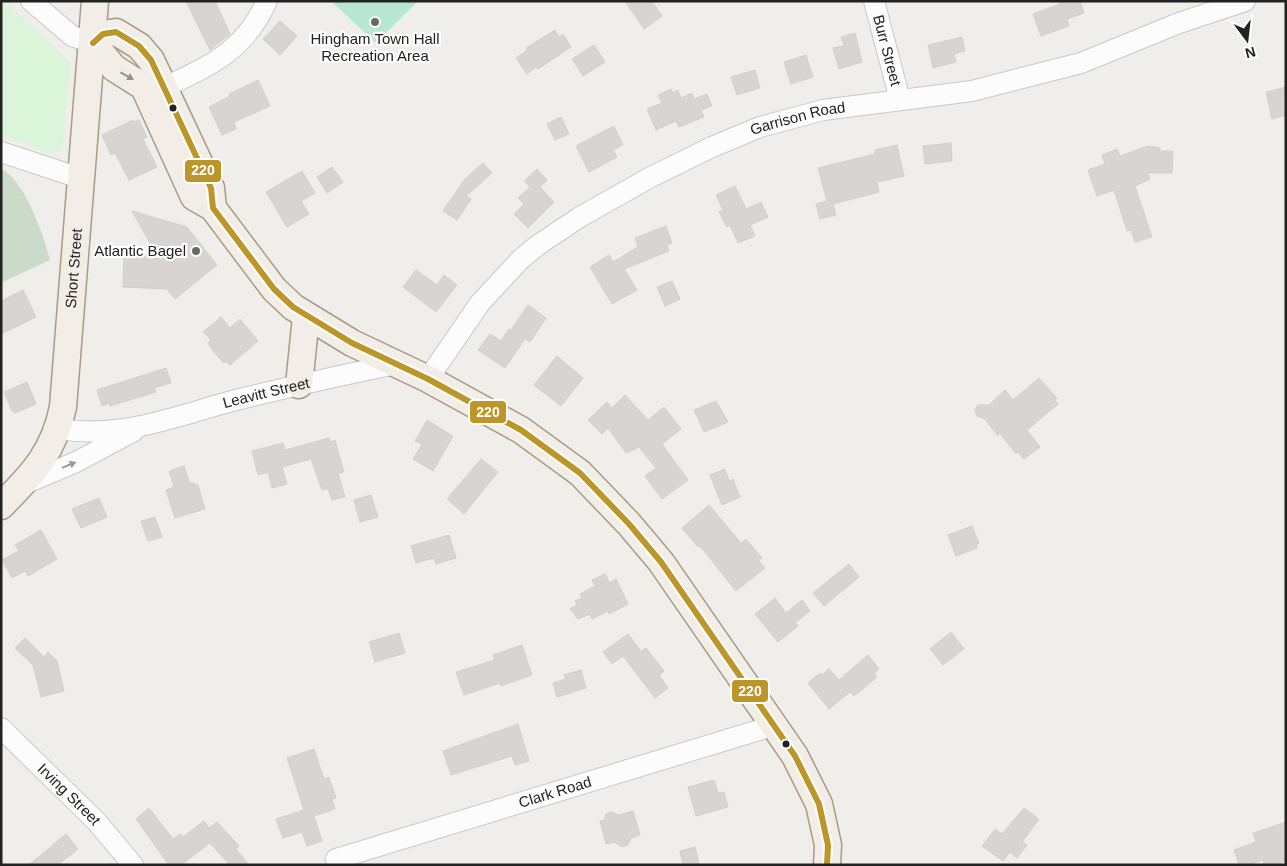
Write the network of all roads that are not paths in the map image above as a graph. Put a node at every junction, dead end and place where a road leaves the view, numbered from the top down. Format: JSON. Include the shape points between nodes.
{"nodes":[{"id":1,"x":31,"y":1,"type":"edge"},
{"id":2,"x":95,"y":1,"type":"edge"},
{"id":3,"x":266,"y":1,"type":"edge"},
{"id":4,"x":874,"y":1,"type":"edge"},
{"id":5,"x":1245,"y":1,"type":"edge"},
{"id":6,"x":93,"y":42,"type":"junction"},
{"id":7,"x":157,"y":92,"type":"junction"},
{"id":8,"x":900,"y":100,"type":"junction"},
{"id":9,"x":1,"y":152,"type":"edge"},
{"id":10,"x":80,"y":178,"type":"junction"},
{"id":11,"x":306,"y":317,"type":"junction"},
{"id":12,"x":396,"y":364,"type":"junction"},
{"id":13,"x":428,"y":379,"type":"junction"},
{"id":14,"x":299,"y":385,"type":"junction"},
{"id":15,"x":140,"y":428,"type":"junction"},
{"id":16,"x":59,"y":429,"type":"junction"},
{"id":17,"x":24,"y":484,"type":"junction"},
{"id":18,"x":1,"y":506,"type":"edge"},
{"id":19,"x":772,"y":726,"type":"junction"},
{"id":20,"x":1,"y":728,"type":"edge"},
{"id":21,"x":336,"y":859,"type":"dead end"},
{"id":22,"x":133,"y":865,"type":"edge"},
{"id":23,"x":827,"y":865,"type":"edge"}],
"edges":[{"from":1,"to":6,"type":"street","via":[[72,36]]},
{"from":2,"to":6,"type":"main road","name":"Short Street"},
{"from":3,"to":7,"type":"street","via":[[250,33],[239,45]]},
{"from":4,"to":8,"type":"street","name":"Burr Street"},
{"from":5,"to":8,"type":"street","name":"Garrison Road","via":[[1179,22],[1082,63],[972,91]]},
{"from":6,"to":7,"type":"main road","via":[[114,68]]},
{"from":6,"to":10,"type":"main road","name":"Short Street"},
{"from":7,"to":11,"type":"main road","via":[[188,162],[194,197],[212,208],[274,289]]},
{"from":8,"to":13,"type":"street","name":"Garrison Road","via":[[844,106],[760,127],[649,178],[580,218],[521,259],[480,303]]},
{"from":9,"to":10,"type":"street"},
{"from":10,"to":16,"type":"main road","name":"Short Street"},
{"from":11,"to":12,"type":"main road"},
{"from":11,"to":14,"type":"main road"},
{"from":12,"to":13,"type":"main road"},
{"from":12,"to":14,"type":"street","name":"Leavitt Street"},
{"from":13,"to":19,"type":"main road","via":[[514,425],[580,473],[630,524],[661,562]]},
{"from":14,"to":15,"type":"street","name":"Leavitt Street","via":[[219,404]]},
{"from":15,"to":16,"type":"street","name":"Leavitt Street","via":[[81,432]]},
{"from":17,"to":15,"type":"street","name":"Leavitt Street","one_way":true,"via":[[93,454]]},
{"from":16,"to":17,"type":"main road","name":"Short Street","via":[[40,464]]},
{"from":17,"to":18,"type":"main road","name":"Leavitt Street"},
{"from":19,"to":21,"type":"street","name":"Clark Road"},
{"from":19,"to":23,"type":"main road","via":[[795,756],[819,804],[828,845]]},
{"from":20,"to":22,"type":"street","name":"Irving Street","via":[[96,821]]}]}
